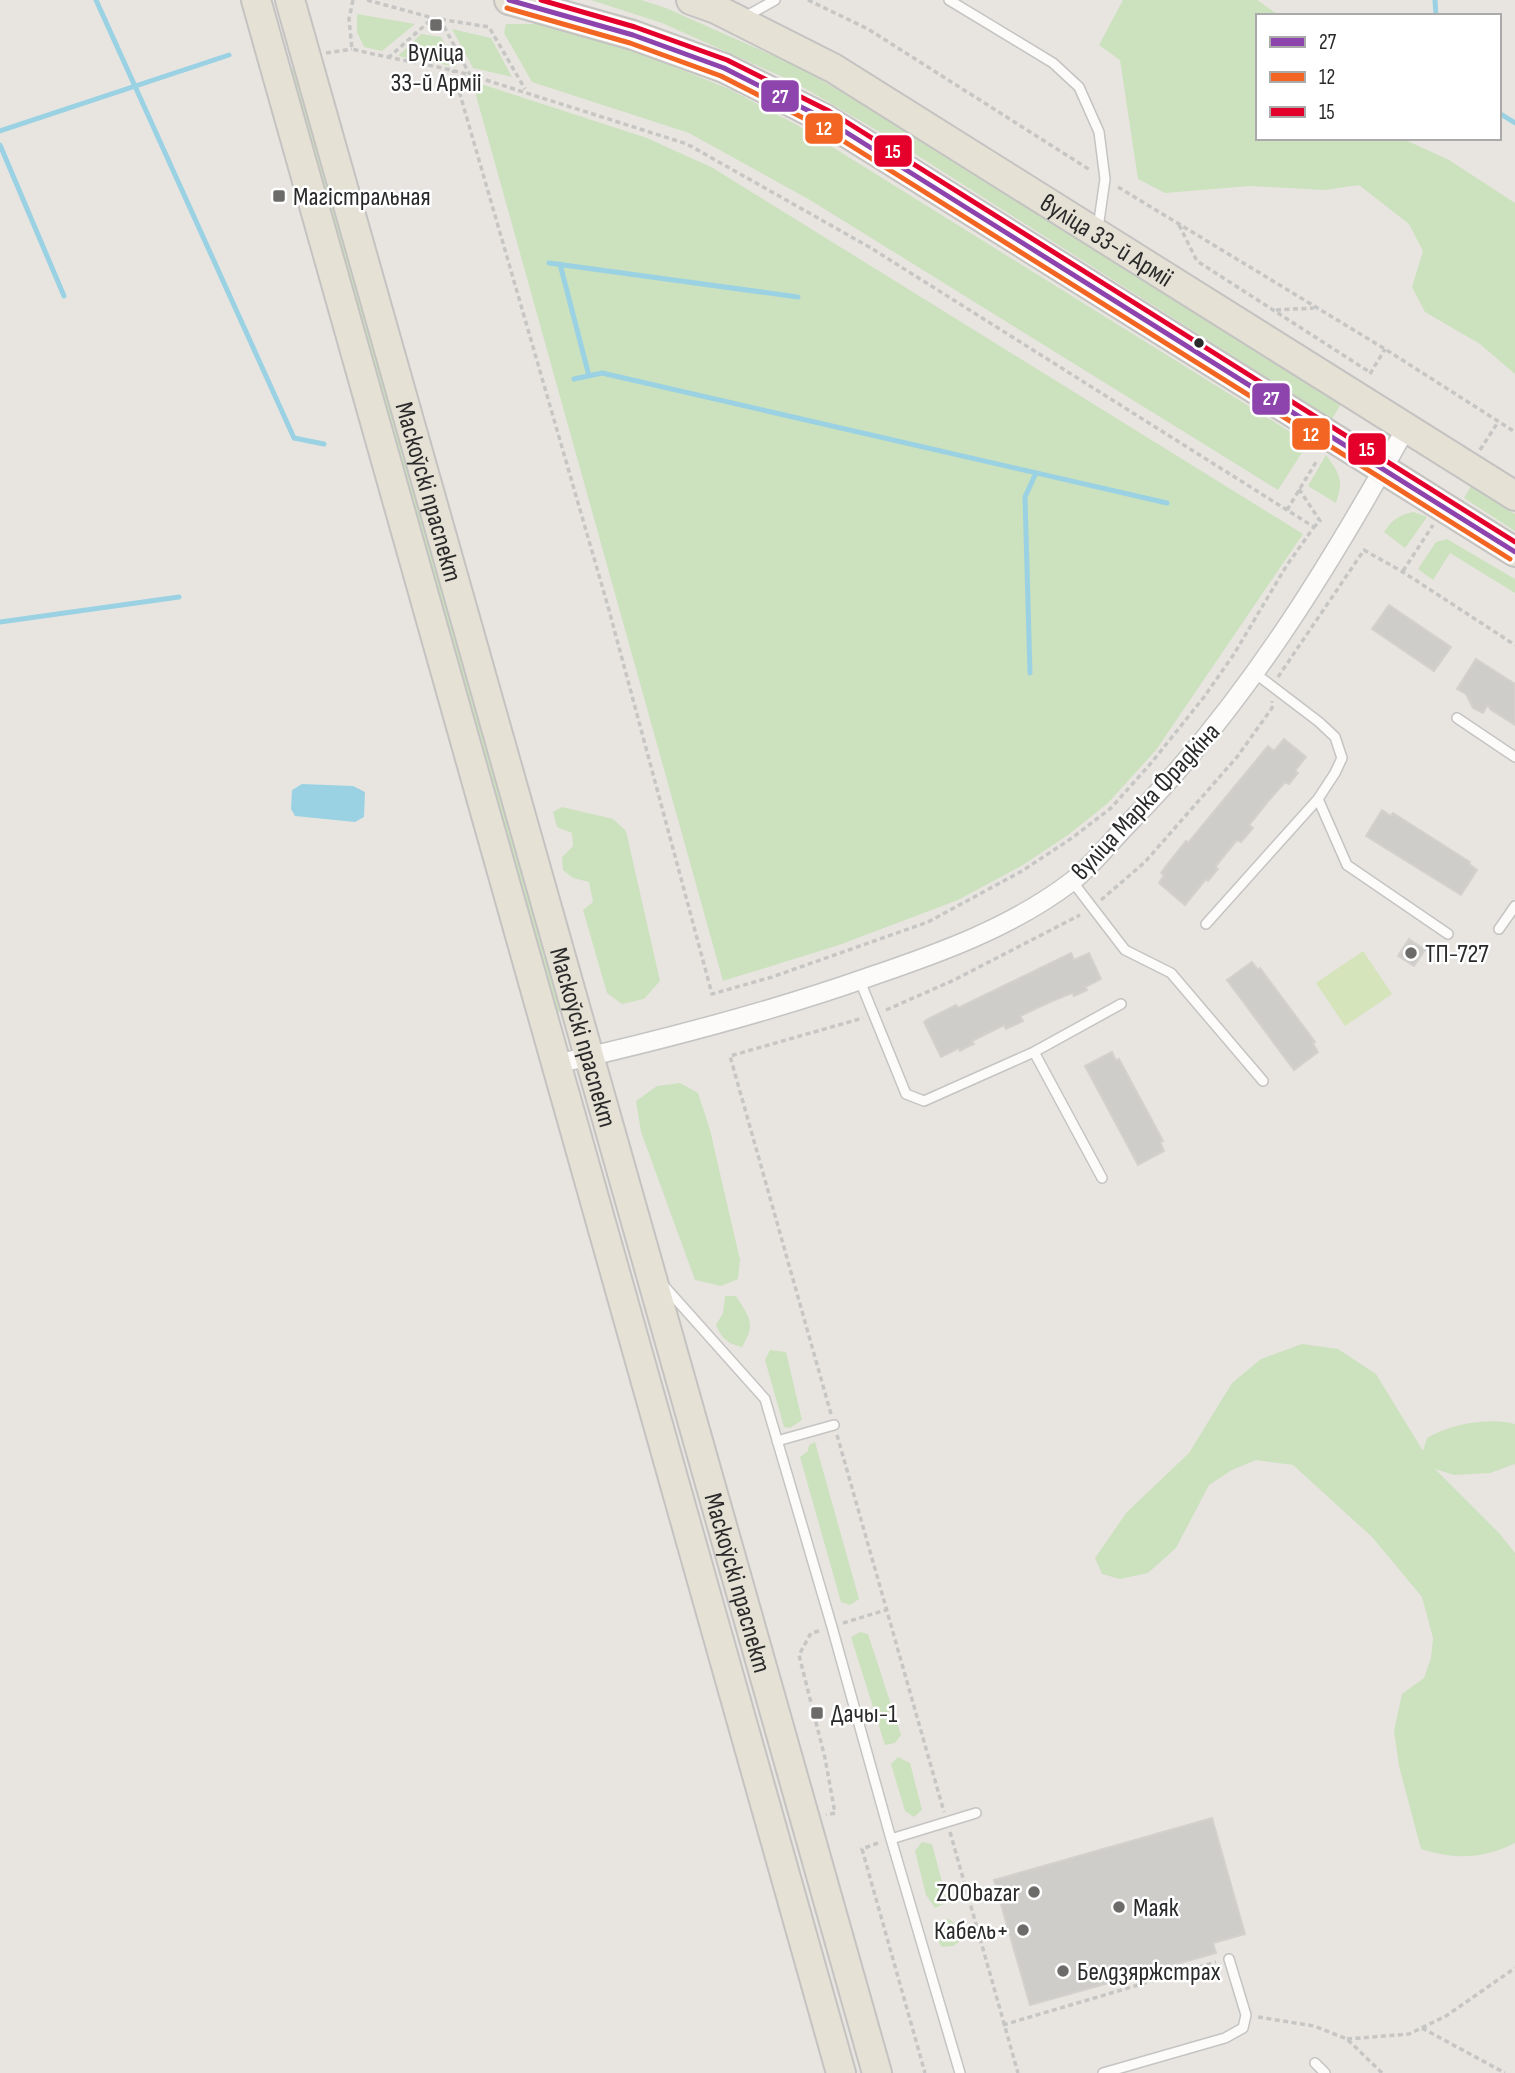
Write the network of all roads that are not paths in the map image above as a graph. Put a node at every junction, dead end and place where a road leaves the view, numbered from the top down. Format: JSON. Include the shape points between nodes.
{"nodes":[{"id":1,"x":256,"y":0,"type":"edge"},
{"id":2,"x":290,"y":0,"type":"edge"},
{"id":3,"x":509,"y":0,"type":"edge"},
{"id":4,"x":691,"y":0,"type":"edge"},
{"id":5,"x":775,"y":0,"type":"edge"},
{"id":6,"x":949,"y":0,"type":"edge"},
{"id":7,"x":739,"y":21,"type":"junction"},
{"id":8,"x":1097,"y":233,"type":"junction"},
{"id":9,"x":1406,"y":428,"type":"junction"},
{"id":10,"x":1383,"y":470,"type":"junction"},
{"id":11,"x":1515,"y":496,"type":"edge"},
{"id":12,"x":1515,"y":552,"type":"edge"},
{"id":13,"x":1256,"y":674,"type":"junction"},
{"id":14,"x":1457,"y":718,"type":"dead end"},
{"id":15,"x":1515,"y":757,"type":"edge"},
{"id":16,"x":1318,"y":799,"type":"junction"},
{"id":17,"x":1072,"y":881,"type":"junction"},
{"id":18,"x":1515,"y":906,"type":"edge"},
{"id":19,"x":1206,"y":924,"type":"dead end"},
{"id":20,"x":1499,"y":929,"type":"dead end"},
{"id":21,"x":1448,"y":934,"type":"dead end"},
{"id":22,"x":860,"y":981,"type":"junction"},
{"id":23,"x":1121,"y":1004,"type":"dead end"},
{"id":24,"x":1034,"y":1052,"type":"junction"},
{"id":25,"x":590,"y":1057,"type":"junction"},
{"id":26,"x":556,"y":1064,"type":"junction"},
{"id":27,"x":1263,"y":1081,"type":"dead end"},
{"id":28,"x":1102,"y":1178,"type":"dead end"},
{"id":29,"x":651,"y":1271,"type":"junction"},
{"id":30,"x":834,"y":1425,"type":"road end"},
{"id":31,"x":777,"y":1441,"type":"junction"},
{"id":32,"x":976,"y":1813,"type":"dead end"},
{"id":33,"x":891,"y":1839,"type":"junction"},
{"id":34,"x":1229,"y":1958,"type":"road end"},
{"id":35,"x":1315,"y":2063,"type":"dead end"},
{"id":36,"x":841,"y":2073,"type":"edge"},
{"id":37,"x":877,"y":2073,"type":"edge"},
{"id":38,"x":960,"y":2073,"type":"edge"},
{"id":39,"x":1103,"y":2073,"type":"edge"},
{"id":40,"x":1325,"y":2073,"type":"edge"}],
"edges":[{"from":1,"to":26,"type":"main road","name":"Маскоўскі праспект"},
{"from":2,"to":25,"type":"main road","name":"Маскоўскі праспект"},
{"from":3,"to":10,"type":"main road","name":"вуліца 33-й Арміі","via":[[633,35],[724,68],[825,119]]},
{"from":4,"to":7,"type":"main road","name":"вуліца 33-й Арміі"},
{"from":5,"to":7,"type":"lane"},
{"from":6,"to":8,"type":"lane","via":[[1053,63],[1079,87],[1099,132],[1105,179]]},
{"from":7,"to":8,"type":"main road","name":"вуліца 33-й Арміі","via":[[832,68]]},
{"from":8,"to":9,"type":"main road","name":"вуліца 33-й Арміі"},
{"from":9,"to":10,"type":"street","name":"вуліца Марка Фрадкіна"},
{"from":9,"to":11,"type":"main road","name":"вуліца 33-й Арміі"},
{"from":10,"to":12,"type":"main road","name":"вуліца 33-й Арміі"},
{"from":10,"to":13,"type":"street","name":"вуліца Марка Фрадкіна","via":[[1345,538]]},
{"from":13,"to":16,"type":"lane","via":[[1335,737],[1342,758]]},
{"from":13,"to":17,"type":"street","name":"вуліца Марка Фрадкіна","via":[[1160,792]]},
{"from":14,"to":15,"type":"lane"},
{"from":16,"to":19,"type":"lane"},
{"from":16,"to":21,"type":"lane","via":[[1347,865]]},
{"from":17,"to":22,"type":"street","name":"вуліца Марка Фрадкіна","via":[[1002,925]]},
{"from":17,"to":27,"type":"lane","via":[[1125,950],[1171,973]]},
{"from":18,"to":20,"type":"lane"},
{"from":22,"to":24,"type":"lane","via":[[906,1094],[924,1101]]},
{"from":22,"to":25,"type":"street","name":"вуліца Марка Фрадкіна","via":[[790,1005]]},
{"from":23,"to":24,"type":"lane"},
{"from":24,"to":28,"type":"lane"},
{"from":25,"to":26,"type":"street","name":"вуліца Марка Фрадкіна"},
{"from":25,"to":29,"type":"main road","name":"Маскоўскі праспект"},
{"from":26,"to":36,"type":"main road","name":"Маскоўскі праспект"},
{"from":29,"to":31,"type":"lane","via":[[765,1399]]},
{"from":29,"to":37,"type":"main road","name":"Маскоўскі праспект"},
{"from":30,"to":31,"type":"lane"},
{"from":31,"to":33,"type":"lane"},
{"from":32,"to":33,"type":"lane"},
{"from":33,"to":38,"type":"lane"},
{"from":34,"to":39,"type":"lane","via":[[1246,2015],[1243,2028],[1225,2038]]},
{"from":35,"to":40,"type":"lane"}]}
